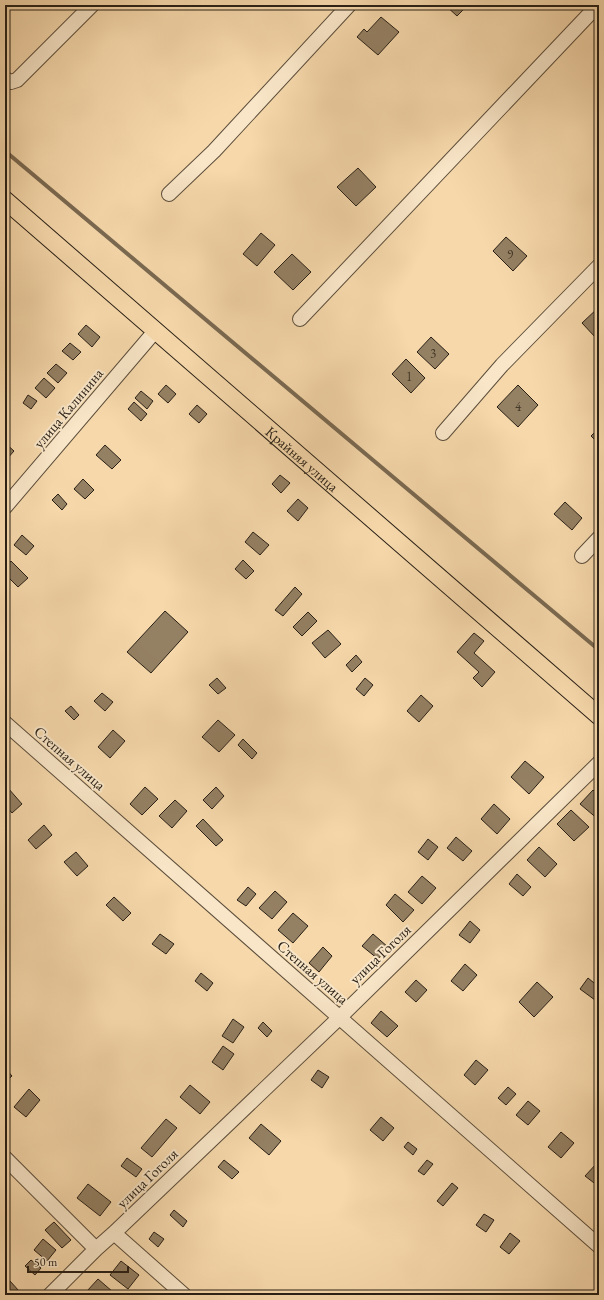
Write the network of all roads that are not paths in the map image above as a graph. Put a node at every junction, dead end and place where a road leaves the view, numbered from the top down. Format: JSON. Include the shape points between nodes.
{"nodes":[{"id":1,"x":92,"y":5,"type":"edge"},
{"id":2,"x":349,"y":5,"type":"edge"},
{"id":3,"x":598,"y":5,"type":"edge"},
{"id":4,"x":5,"y":79,"type":"edge"},
{"id":5,"x":169,"y":194,"type":"dead end"},
{"id":6,"x":5,"y":200,"type":"edge"},
{"id":7,"x":599,"y":266,"type":"edge"},
{"id":8,"x":300,"y":320,"type":"dead end"},
{"id":9,"x":156,"y":330,"type":"junction"},
{"id":10,"x":443,"y":433,"type":"dead end"},
{"id":11,"x":5,"y":507,"type":"edge"},
{"id":12,"x":599,"y":538,"type":"edge"},
{"id":13,"x":582,"y":556,"type":"dead end"},
{"id":14,"x":599,"y":716,"type":"edge"},
{"id":15,"x":5,"y":723,"type":"edge"},
{"id":16,"x":599,"y":763,"type":"edge"},
{"id":17,"x":339,"y":1018,"type":"junction"},
{"id":18,"x":5,"y":1158,"type":"edge"},
{"id":19,"x":114,"y":1233,"type":"junction"},
{"id":20,"x":599,"y":1246,"type":"edge"},
{"id":21,"x":96,"y":1248,"type":"junction"},
{"id":22,"x":50,"y":1295,"type":"edge"},
{"id":23,"x":184,"y":1295,"type":"edge"}],
"edges":[{"from":1,"to":4,"type":"street","via":[[17,80],[11,82]]},
{"from":2,"to":5,"type":"street","via":[[214,151]]},
{"from":3,"to":8,"type":"street"},
{"from":6,"to":9,"type":"main road","name":"Крайняя улица"},
{"from":7,"to":10,"type":"street","via":[[502,365]]},
{"from":9,"to":11,"type":"street","name":"улица Калинина"},
{"from":9,"to":14,"type":"main road","name":"Крайняя улица"},
{"from":12,"to":13,"type":"street"},
{"from":15,"to":17,"type":"street","name":"Степная улица"},
{"from":16,"to":17,"type":"street","name":"улица Гоголя"},
{"from":17,"to":19,"type":"street","name":"улица Гоголя"},
{"from":17,"to":20,"type":"street","name":"Степная улица"},
{"from":18,"to":21,"type":"street"},
{"from":19,"to":21,"type":"street","name":"улица Гоголя"},
{"from":19,"to":23,"type":"street"},
{"from":21,"to":22,"type":"street","name":"улица Гоголя"}]}
